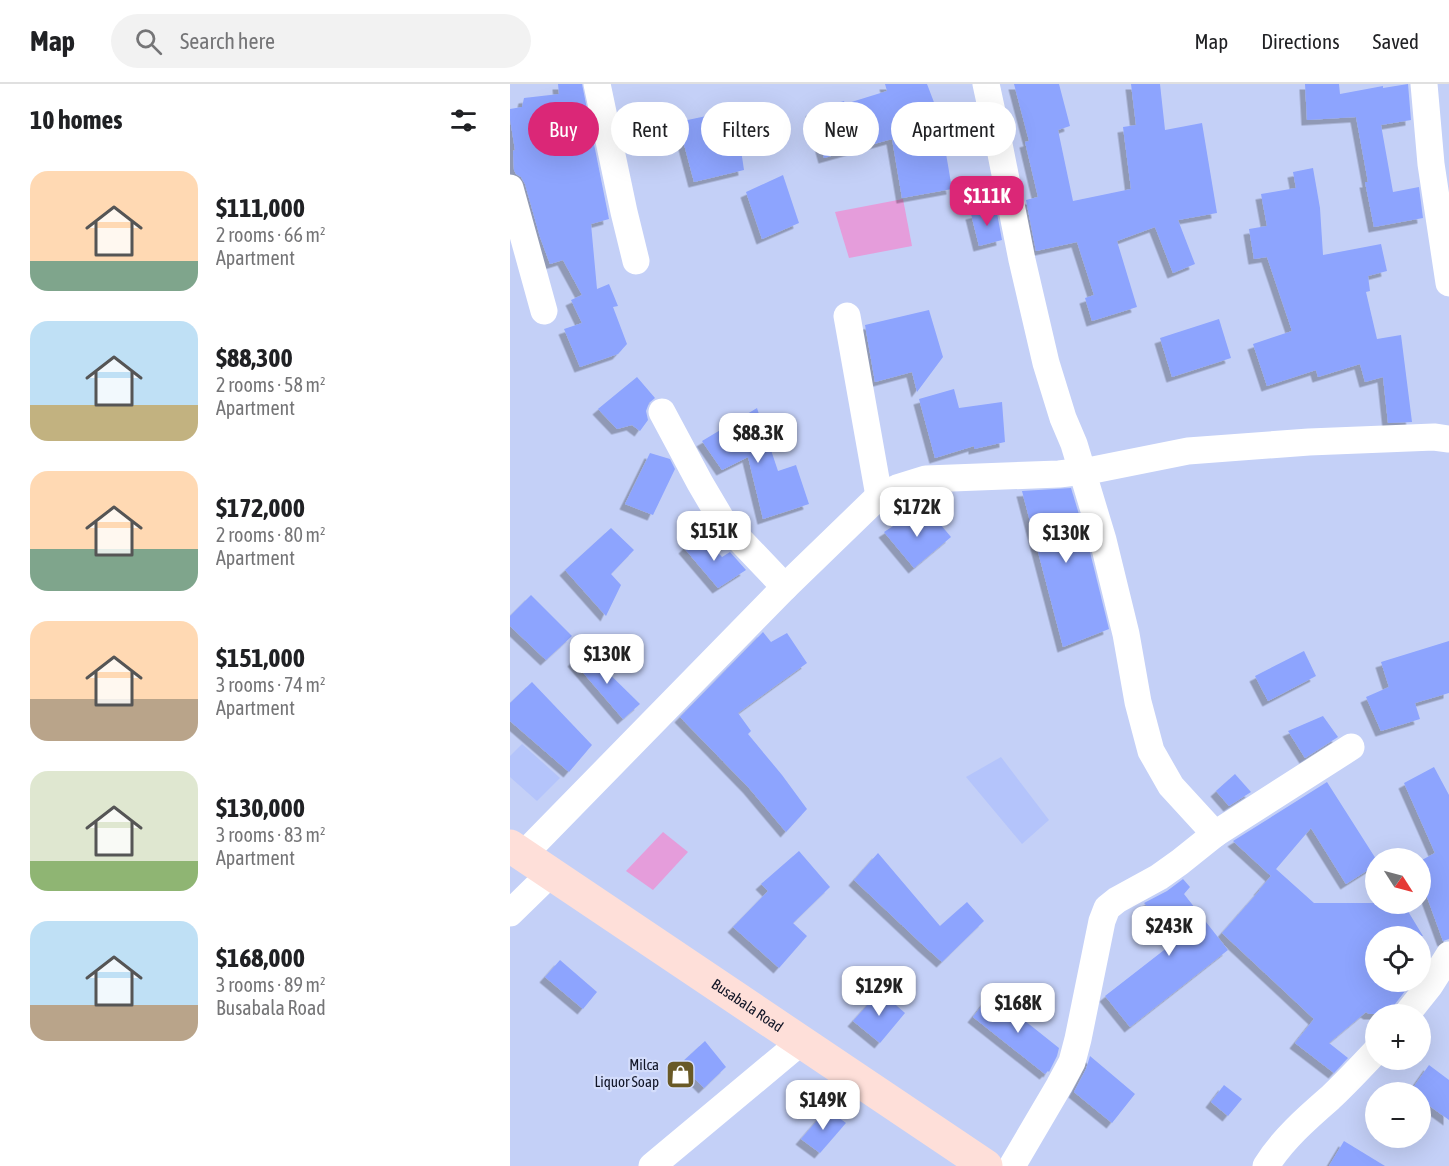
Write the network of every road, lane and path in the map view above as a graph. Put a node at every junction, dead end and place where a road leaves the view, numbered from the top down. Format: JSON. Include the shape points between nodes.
{"nodes":[{"id":1,"x":597,"y":84,"type":"edge"},
{"id":2,"x":986,"y":84,"type":"edge"},
{"id":3,"x":1424,"y":84,"type":"edge"},
{"id":4,"x":510,"y":188,"type":"edge"},
{"id":5,"x":636,"y":261,"type":"dead end"},
{"id":6,"x":1449,"y":283,"type":"edge"},
{"id":7,"x":544,"y":311,"type":"dead end"},
{"id":8,"x":847,"y":316,"type":"dead end"},
{"id":9,"x":662,"y":412,"type":"dead end"},
{"id":10,"x":1449,"y":439,"type":"edge"},
{"id":11,"x":1083,"y":471,"type":"junction"},
{"id":12,"x":879,"y":496,"type":"junction"},
{"id":13,"x":785,"y":587,"type":"junction"},
{"id":14,"x":1351,"y":747,"type":"dead end"},
{"id":15,"x":1215,"y":834,"type":"junction"},
{"id":16,"x":517,"y":850,"type":"edge"},
{"id":17,"x":550,"y":873,"type":"junction"},
{"id":18,"x":510,"y":913,"type":"edge"},
{"id":19,"x":1449,"y":955,"type":"edge"},
{"id":20,"x":1415,"y":1004,"type":"edge"},
{"id":21,"x":802,"y":1041,"type":"junction"},
{"id":22,"x":1365,"y":1062,"type":"edge"},
{"id":23,"x":979,"y":1164,"type":"edge"},
{"id":24,"x":652,"y":1166,"type":"edge"},
{"id":25,"x":1012,"y":1166,"type":"edge"},
{"id":26,"x":1266,"y":1166,"type":"edge"}],
"edges":[{"from":1,"to":5,"type":"street"},
{"from":2,"to":11,"type":"street","via":[[1046,363]]},
{"from":3,"to":6,"type":"street","via":[[1431,164]]},
{"from":4,"to":7,"type":"street"},
{"from":8,"to":12,"type":"street"},
{"from":9,"to":13,"type":"street","via":[[723,522]]},
{"from":10,"to":11,"type":"street","via":[[1309,442],[1188,451]]},
{"from":11,"to":12,"type":"street","via":[[926,479]]},
{"from":11,"to":15,"type":"street","via":[[1126,634],[1151,751],[1172,786]]},
{"from":12,"to":13,"type":"street"},
{"from":13,"to":16,"type":"street"},
{"from":14,"to":15,"type":"street"},
{"from":15,"to":25,"type":"street","via":[[1166,872],[1107,908],[1072,1062]]},
{"from":16,"to":17,"type":"street","name":"Busabala Road"},
{"from":17,"to":18,"type":"street"},
{"from":17,"to":21,"type":"street","name":"Busabala Road"},
{"from":19,"to":20,"type":"street"},
{"from":21,"to":23,"type":"street","name":"Busabala Road"},
{"from":21,"to":24,"type":"street"},
{"from":22,"to":26,"type":"street","via":[[1305,1119]]}]}
